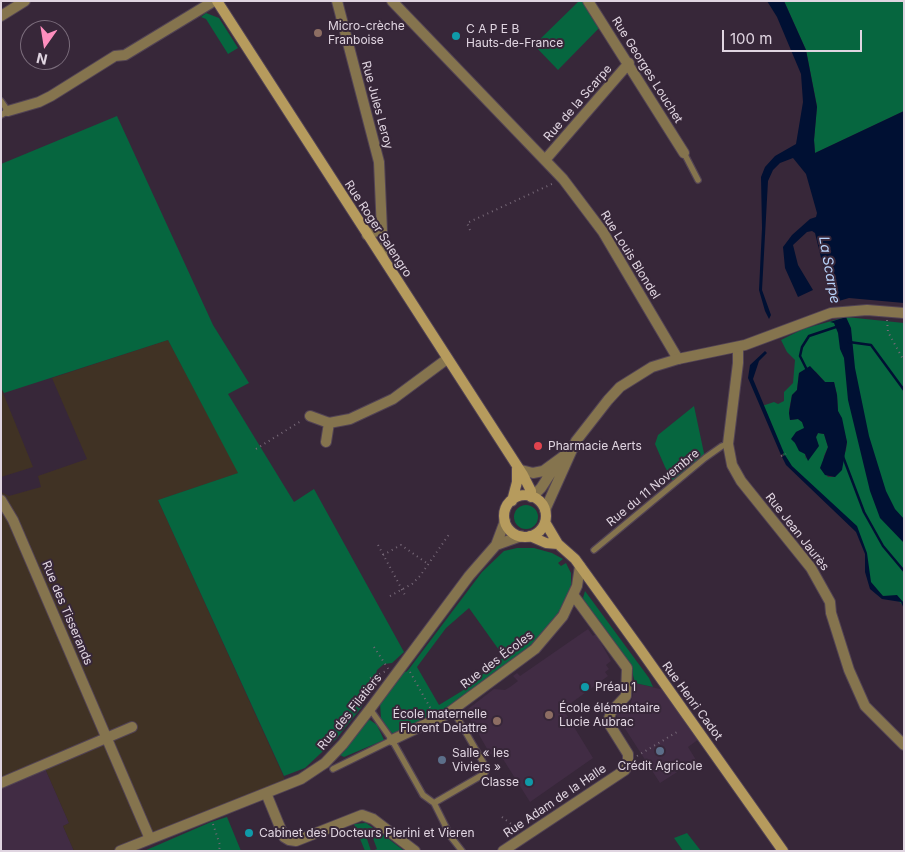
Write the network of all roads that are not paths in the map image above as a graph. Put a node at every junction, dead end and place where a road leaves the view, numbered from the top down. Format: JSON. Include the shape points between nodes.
{"nodes":[{"id":1,"x":25,"y":1,"type":"edge"},
{"id":2,"x":214,"y":1,"type":"edge"},
{"id":3,"x":218,"y":1,"type":"edge"},
{"id":4,"x":337,"y":1,"type":"edge"},
{"id":5,"x":392,"y":1,"type":"edge"},
{"id":6,"x":588,"y":1,"type":"edge"},
{"id":7,"x":1,"y":16,"type":"edge"},
{"id":8,"x":629,"y":63,"type":"junction"},
{"id":9,"x":1,"y":101,"type":"edge"},
{"id":10,"x":5,"y":113,"type":"edge"},
{"id":11,"x":684,"y":153,"type":"joint"},
{"id":12,"x":545,"y":160,"type":"junction"},
{"id":13,"x":698,"y":180,"type":"dead end"},
{"id":14,"x":382,"y":231,"type":"junction"},
{"id":15,"x":368,"y":235,"type":"junction"},
{"id":16,"x":386,"y":263,"type":"junction"},
{"id":17,"x":904,"y":313,"type":"edge"},
{"id":18,"x":738,"y":347,"type":"junction"},
{"id":19,"x":446,"y":359,"type":"junction"},
{"id":20,"x":678,"y":359,"type":"junction"},
{"id":21,"x":310,"y":416,"type":"road end"},
{"id":22,"x":329,"y":422,"type":"junction"},
{"id":23,"x":326,"y":442,"type":"dead end"},
{"id":24,"x":728,"y":444,"type":"junction"},
{"id":25,"x":570,"y":451,"type":"junction"},
{"id":26,"x":559,"y":458,"type":"junction"},
{"id":27,"x":518,"y":469,"type":"junction"},
{"id":28,"x":532,"y":497,"type":"junction"},
{"id":29,"x":1,"y":500,"type":"edge"},
{"id":30,"x":512,"y":501,"type":"junction"},
{"id":31,"x":545,"y":510,"type":"junction"},
{"id":32,"x":505,"y":521,"type":"junction"},
{"id":33,"x":545,"y":522,"type":"junction"},
{"id":34,"x":526,"y":536,"type":"junction"},
{"id":35,"x":558,"y":544,"type":"junction"},
{"id":36,"x":496,"y":546,"type":"junction"},
{"id":37,"x":594,"y":550,"type":"dead end"},
{"id":38,"x":580,"y":566,"type":"junction"},
{"id":39,"x":574,"y":596,"type":"junction"},
{"id":40,"x":455,"y":708,"type":"junction"},
{"id":41,"x":370,"y":709,"type":"junction"},
{"id":42,"x":132,"y":727,"type":"dead end"},
{"id":43,"x":108,"y":738,"type":"junction"},
{"id":44,"x":392,"y":740,"type":"junction"},
{"id":45,"x":904,"y":745,"type":"edge"},
{"id":46,"x":333,"y":769,"type":"dead end"},
{"id":47,"x":1,"y":783,"type":"edge"},
{"id":48,"x":266,"y":793,"type":"junction"},
{"id":49,"x":434,"y":803,"type":"junction"},
{"id":50,"x":150,"y":839,"type":"junction"},
{"id":51,"x":120,"y":851,"type":"edge"},
{"id":52,"x":415,"y":851,"type":"edge"},
{"id":53,"x":462,"y":851,"type":"edge"},
{"id":54,"x":503,"y":851,"type":"edge"},
{"id":55,"x":783,"y":851,"type":"edge"}],
"edges":[{"from":1,"to":7,"type":"street"},
{"from":2,"to":10,"type":"street","via":[[51,96]]},
{"from":3,"to":15,"type":"main road","name":"Rue Roger Salengro"},
{"from":4,"to":14,"type":"street","name":"Rue Jules Leroy","via":[[376,147]]},
{"from":5,"to":12,"type":"street","name":"Rue Louis Blondel"},
{"from":6,"to":8,"type":"street","name":"Rue Georges Louchet"},
{"from":8,"to":11,"type":"street","name":"Rue Georges Louchet"},
{"from":8,"to":12,"type":"street","name":"Rue de la Scarpe"},
{"from":9,"to":10,"type":"lane"},
{"from":11,"to":13,"type":"lane"},
{"from":12,"to":20,"type":"street","name":"Rue Louis Blondel","via":[[603,232]]},
{"from":14,"to":15,"type":"street"},
{"from":14,"to":16,"type":"lane"},
{"from":15,"to":16,"type":"main road","name":"Rue Roger Salengro"},
{"from":16,"to":19,"type":"main road","name":"Rue Roger Salengro"},
{"from":17,"to":18,"type":"street","via":[[836,312]]},
{"from":18,"to":20,"type":"street"},
{"from":18,"to":24,"type":"street","name":"Rue Jean Jaurès"},
{"from":19,"to":22,"type":"street","via":[[393,399],[350,418]]},
{"from":19,"to":27,"type":"main road","name":"Rue Roger Salengro"},
{"from":20,"to":25,"type":"street","via":[[652,367],[620,387]]},
{"from":21,"to":22,"type":"street"},
{"from":22,"to":23,"type":"street"},
{"from":24,"to":37,"type":"lane","name":"Rue du 11 Novembre","via":[[705,458]]},
{"from":24,"to":45,"type":"street","name":"Rue Jean Jaurès","via":[[732,465],[741,481],[825,590],[849,670],[865,706]]},
{"from":25,"to":26,"type":"street"},
{"from":25,"to":31,"type":"street"},
{"from":26,"to":27,"type":"street","via":[[538,473]]},
{"from":26,"to":28,"type":"street"},
{"from":27,"to":28,"type":"main road","name":"Rue Roger Salengro"},
{"from":27,"to":30,"type":"main road"},
{"from":28,"to":30,"type":"main road","via":[[521,496]]},
{"from":28,"to":31,"type":"main road"},
{"from":29,"to":43,"type":"street","name":"Rue des Tisserands","via":[[13,520]]},
{"from":30,"to":32,"type":"main road","via":[[505,512]]},
{"from":31,"to":33,"type":"main road"},
{"from":32,"to":34,"type":"main road","via":[[511,531]]},
{"from":32,"to":36,"type":"street","name":"Rue des Filatiers"},
{"from":33,"to":34,"type":"main road","via":[[539,531]]},
{"from":33,"to":35,"type":"main road","name":"Rue Henri Cadot"},
{"from":34,"to":35,"type":"main road"},
{"from":34,"to":36,"type":"street"},
{"from":35,"to":38,"type":"main road","name":"Rue Henri Cadot"},
{"from":36,"to":41,"type":"street","name":"Rue des Filatiers","via":[[469,576],[403,665],[391,673]]},
{"from":38,"to":39,"type":"street","name":"Rue des Écoles"},
{"from":38,"to":55,"type":"main road","name":"Rue Henri Cadot"},
{"from":39,"to":40,"type":"street","name":"Rue des Écoles","via":[[564,616],[534,650]]},
{"from":39,"to":54,"type":"street","name":"Rue Adam de la Halle","via":[[627,668],[626,696],[611,712],[608,722],[628,754],[628,765]]},
{"from":40,"to":44,"type":"street","name":"Rue des Écoles","via":[[438,720]]},
{"from":40,"to":49,"type":"lane","via":[[487,770]]},
{"from":41,"to":44,"type":"lane"},
{"from":41,"to":48,"type":"street","name":"Rue des Filatiers","via":[[325,763],[302,778]]},
{"from":42,"to":43,"type":"street"},
{"from":43,"to":47,"type":"street"},
{"from":43,"to":50,"type":"street","name":"Rue des Tisserands"},
{"from":44,"to":46,"type":"lane"},
{"from":44,"to":49,"type":"lane","via":[[423,795]]},
{"from":48,"to":50,"type":"street","name":"Rue des Filatiers"},
{"from":48,"to":52,"type":"street","via":[[284,837],[289,840],[296,841],[362,815],[373,819]]},
{"from":49,"to":53,"type":"lane"},
{"from":50,"to":51,"type":"street","name":"Rue des Filatiers"}]}
